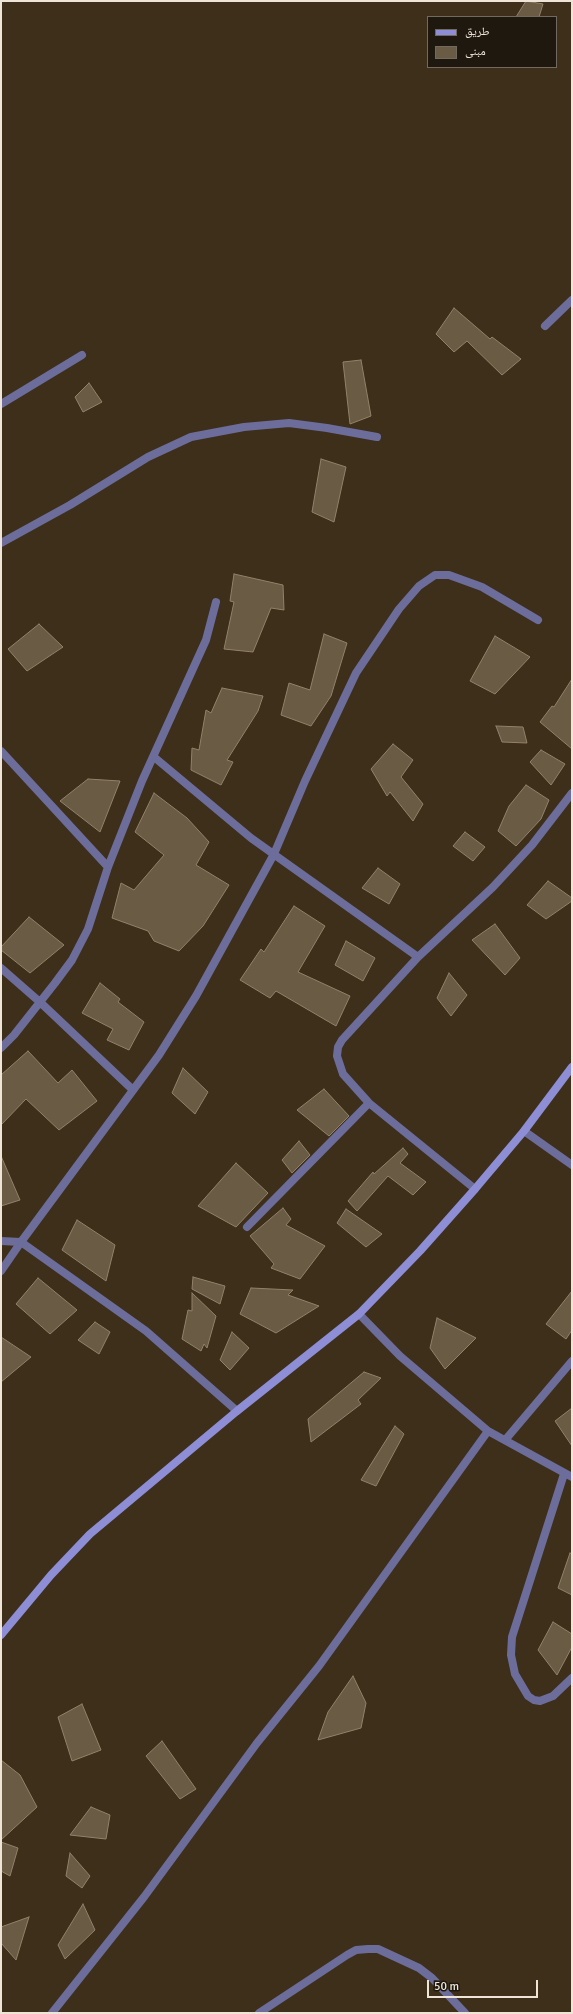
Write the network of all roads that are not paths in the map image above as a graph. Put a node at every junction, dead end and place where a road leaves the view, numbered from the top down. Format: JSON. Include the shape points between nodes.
{"nodes":[{"id":1,"x":572,"y":300,"type":"edge"},
{"id":2,"x":545,"y":326,"type":"dead end"},
{"id":3,"x":82,"y":355,"type":"dead end"},
{"id":4,"x":1,"y":404,"type":"edge"},
{"id":5,"x":377,"y":437,"type":"dead end"},
{"id":6,"x":1,"y":543,"type":"edge"},
{"id":7,"x":216,"y":602,"type":"dead end"},
{"id":8,"x":538,"y":620,"type":"dead end"},
{"id":9,"x":1,"y":751,"type":"edge"},
{"id":10,"x":154,"y":758,"type":"junction"},
{"id":11,"x":572,"y":793,"type":"edge"},
{"id":12,"x":274,"y":854,"type":"junction"},
{"id":13,"x":108,"y":867,"type":"junction"},
{"id":14,"x":418,"y":957,"type":"junction"},
{"id":15,"x":1,"y":968,"type":"edge"},
{"id":16,"x":41,"y":1003,"type":"junction"},
{"id":17,"x":1,"y":1048,"type":"edge"},
{"id":18,"x":572,"y":1067,"type":"edge"},
{"id":19,"x":132,"y":1090,"type":"junction"},
{"id":20,"x":369,"y":1103,"type":"junction"},
{"id":21,"x":524,"y":1131,"type":"junction"},
{"id":22,"x":572,"y":1165,"type":"edge"},
{"id":23,"x":475,"y":1189,"type":"junction"},
{"id":24,"x":246,"y":1228,"type":"dead end"},
{"id":25,"x":1,"y":1241,"type":"edge"},
{"id":26,"x":21,"y":1242,"type":"junction"},
{"id":27,"x":1,"y":1271,"type":"edge"},
{"id":28,"x":359,"y":1314,"type":"junction"},
{"id":29,"x":572,"y":1361,"type":"edge"},
{"id":30,"x":237,"y":1411,"type":"junction"},
{"id":31,"x":488,"y":1431,"type":"junction"},
{"id":32,"x":506,"y":1440,"type":"junction"},
{"id":33,"x":568,"y":1476,"type":"edge"},
{"id":34,"x":1,"y":1636,"type":"edge"},
{"id":35,"x":572,"y":1678,"type":"edge"},
{"id":36,"x":52,"y":2013,"type":"edge"},
{"id":37,"x":259,"y":2013,"type":"edge"},
{"id":38,"x":465,"y":2013,"type":"edge"}],
"edges":[{"from":1,"to":2,"type":"street"},
{"from":3,"to":4,"type":"street"},
{"from":5,"to":6,"type":"street","via":[[289,423],[244,427],[192,437],[148,457],[70,505]]},
{"from":7,"to":10,"type":"street","via":[[206,640]]},
{"from":8,"to":12,"type":"street","via":[[482,587],[449,575],[435,575],[420,586],[399,609],[356,673]]},
{"from":9,"to":13,"type":"street"},
{"from":10,"to":12,"type":"street"},
{"from":10,"to":13,"type":"street","via":[[142,781]]},
{"from":11,"to":14,"type":"street","via":[[532,845],[493,887]]},
{"from":12,"to":14,"type":"street"},
{"from":12,"to":19,"type":"street","via":[[196,996],[159,1056]]},
{"from":13,"to":16,"type":"street","via":[[88,930],[72,960]]},
{"from":14,"to":20,"type":"street","via":[[338,1047],[343,1074]]},
{"from":15,"to":16,"type":"street"},
{"from":16,"to":17,"type":"street"},
{"from":16,"to":19,"type":"street"},
{"from":18,"to":21,"type":"main road"},
{"from":19,"to":26,"type":"street"},
{"from":20,"to":23,"type":"street"},
{"from":20,"to":24,"type":"street"},
{"from":21,"to":22,"type":"street"},
{"from":21,"to":23,"type":"main road"},
{"from":23,"to":28,"type":"main road"},
{"from":25,"to":26,"type":"street"},
{"from":26,"to":27,"type":"street"},
{"from":26,"to":30,"type":"street","via":[[146,1331]]},
{"from":28,"to":30,"type":"main road"},
{"from":28,"to":31,"type":"street","via":[[400,1356]]},
{"from":29,"to":32,"type":"street"},
{"from":30,"to":34,"type":"main road","via":[[90,1534],[51,1575]]},
{"from":31,"to":32,"type":"street"},
{"from":31,"to":36,"type":"street","via":[[319,1666],[144,1897]]},
{"from":32,"to":33,"type":"street"},
{"from":33,"to":35,"type":"street","via":[[512,1637],[511,1655],[515,1674],[528,1696],[534,1700],[540,1701],[553,1696]]},
{"from":37,"to":38,"type":"street","via":[[347,1954],[368,1949],[378,1949],[419,1968]]}]}
